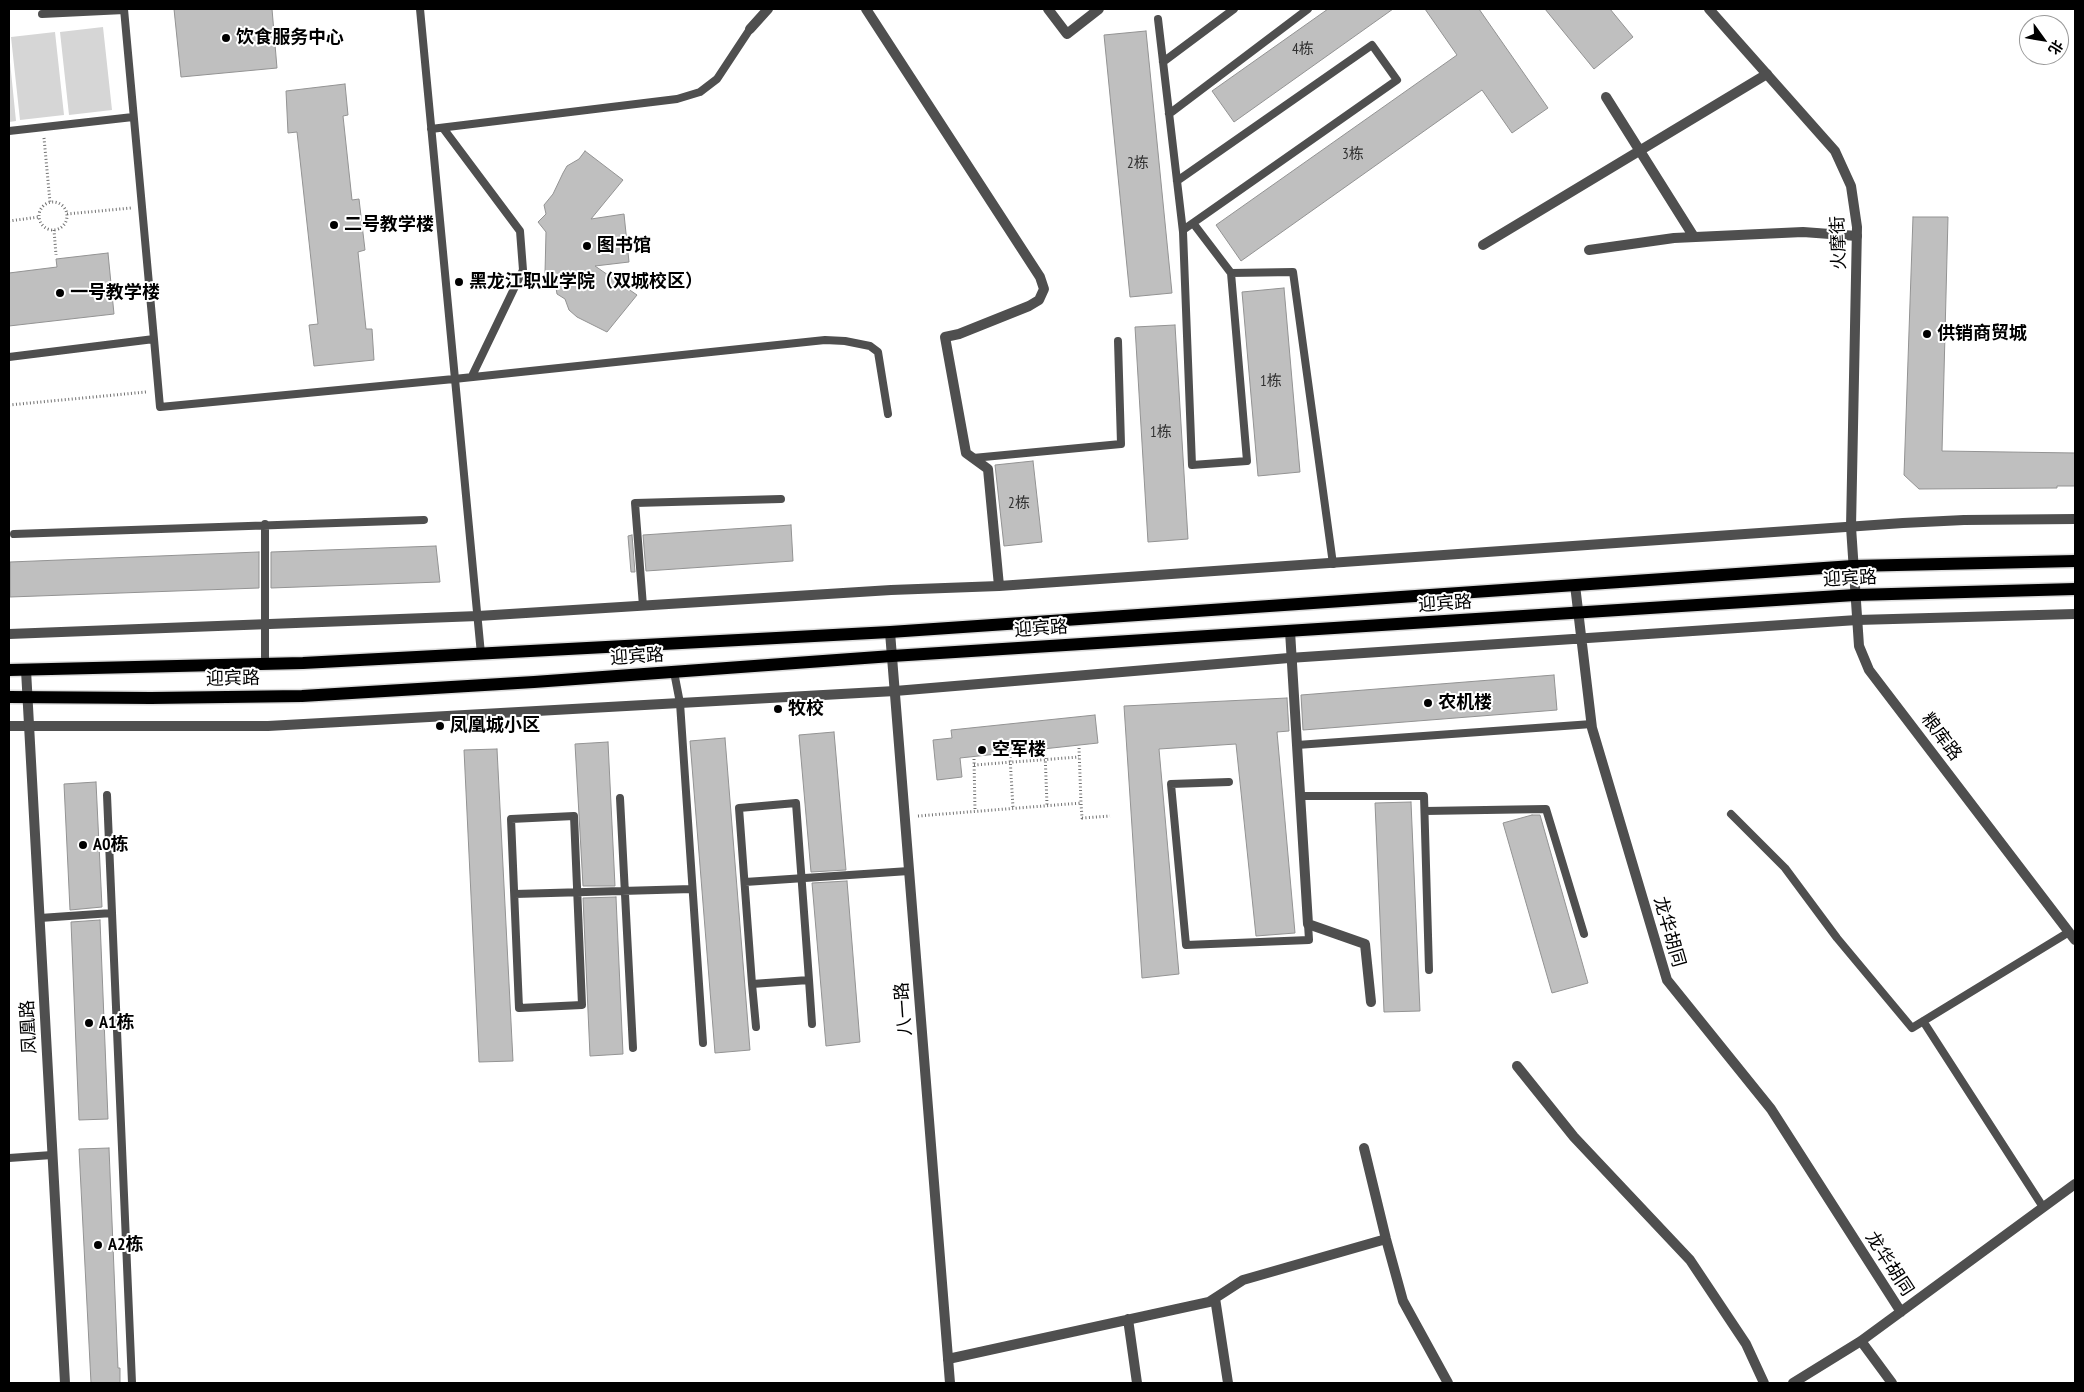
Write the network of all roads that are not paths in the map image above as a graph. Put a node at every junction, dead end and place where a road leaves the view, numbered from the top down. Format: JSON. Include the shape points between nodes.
{"nodes":[{"id":1,"x":124,"y":9,"type":"edge"},
{"id":2,"x":420,"y":9,"type":"edge"},
{"id":3,"x":768,"y":9,"type":"edge"},
{"id":4,"x":866,"y":9,"type":"edge"},
{"id":5,"x":1048,"y":9,"type":"edge"},
{"id":6,"x":1099,"y":9,"type":"edge"},
{"id":7,"x":1234,"y":9,"type":"edge"},
{"id":8,"x":1308,"y":9,"type":"edge"},
{"id":9,"x":1709,"y":9,"type":"edge"},
{"id":10,"x":42,"y":14,"type":"dead end"},
{"id":11,"x":1158,"y":19,"type":"dead end"},
{"id":12,"x":750,"y":29,"type":"joint"},
{"id":13,"x":1163,"y":62,"type":"junction"},
{"id":14,"x":1767,"y":74,"type":"junction"},
{"id":15,"x":1606,"y":96,"type":"dead end"},
{"id":16,"x":1169,"y":114,"type":"junction"},
{"id":17,"x":133,"y":117,"type":"junction"},
{"id":18,"x":443,"y":128,"type":"junction"},
{"id":19,"x":431,"y":130,"type":"junction"},
{"id":20,"x":9,"y":131,"type":"edge"},
{"id":21,"x":1642,"y":150,"type":"junction"},
{"id":22,"x":1177,"y":181,"type":"junction"},
{"id":23,"x":1193,"y":222,"type":"junction"},
{"id":24,"x":1183,"y":230,"type":"junction"},
{"id":25,"x":1857,"y":236,"type":"junction"},
{"id":26,"x":1694,"y":237,"type":"junction"},
{"id":27,"x":1483,"y":245,"type":"dead end"},
{"id":28,"x":1589,"y":250,"type":"dead end"},
{"id":29,"x":1231,"y":273,"type":"junction"},
{"id":30,"x":154,"y":339,"type":"junction"},
{"id":31,"x":1118,"y":341,"type":"dead end"},
{"id":32,"x":9,"y":357,"type":"edge"},
{"id":33,"x":472,"y":376,"type":"junction"},
{"id":34,"x":454,"y":379,"type":"junction"},
{"id":35,"x":888,"y":414,"type":"dead end"},
{"id":36,"x":973,"y":458,"type":"junction"},
{"id":37,"x":781,"y":499,"type":"dead end"},
{"id":38,"x":2075,"y":519,"type":"edge"},
{"id":39,"x":424,"y":520,"type":"dead end"},
{"id":40,"x":265,"y":524,"type":"junction"},
{"id":41,"x":1851,"y":527,"type":"junction"},
{"id":42,"x":14,"y":534,"type":"dead end"},
{"id":43,"x":2075,"y":561,"type":"edge"},
{"id":44,"x":1333,"y":564,"type":"junction"},
{"id":45,"x":1853,"y":566,"type":"junction"},
{"id":46,"x":1575,"y":585,"type":"junction"},
{"id":47,"x":999,"y":586,"type":"junction"},
{"id":48,"x":2075,"y":589,"type":"edge"},
{"id":49,"x":1855,"y":595,"type":"junction"},
{"id":50,"x":642,"y":606,"type":"junction"},
{"id":51,"x":1578,"y":613,"type":"junction"},
{"id":52,"x":2075,"y":614,"type":"edge"},
{"id":53,"x":478,"y":616,"type":"junction"},
{"id":54,"x":1857,"y":620,"type":"junction"},
{"id":55,"x":266,"y":625,"type":"junction"},
{"id":56,"x":1290,"y":631,"type":"junction"},
{"id":57,"x":890,"y":632,"type":"junction"},
{"id":58,"x":9,"y":634,"type":"edge"},
{"id":59,"x":1582,"y":639,"type":"junction"},
{"id":60,"x":481,"y":654,"type":"junction"},
{"id":61,"x":892,"y":656,"type":"junction"},
{"id":62,"x":1293,"y":658,"type":"junction"},
{"id":63,"x":265,"y":664,"type":"junction"},
{"id":64,"x":9,"y":670,"type":"edge"},
{"id":65,"x":26,"y":670,"type":"junction"},
{"id":66,"x":674,"y":672,"type":"junction"},
{"id":67,"x":895,"y":691,"type":"junction"},
{"id":68,"x":9,"y":697,"type":"edge"},
{"id":69,"x":28,"y":697,"type":"junction"},
{"id":70,"x":680,"y":703,"type":"junction"},
{"id":71,"x":1592,"y":724,"type":"junction"},
{"id":72,"x":9,"y":726,"type":"edge"},
{"id":73,"x":30,"y":726,"type":"junction"},
{"id":74,"x":1297,"y":745,"type":"junction"},
{"id":75,"x":1229,"y":782,"type":"dead end"},
{"id":76,"x":107,"y":795,"type":"dead end"},
{"id":77,"x":1300,"y":796,"type":"junction"},
{"id":78,"x":620,"y":798,"type":"dead end"},
{"id":79,"x":1425,"y":810,"type":"junction"},
{"id":80,"x":1731,"y":814,"type":"dead end"},
{"id":81,"x":909,"y":871,"type":"junction"},
{"id":82,"x":801,"y":878,"type":"junction"},
{"id":83,"x":745,"y":882,"type":"junction"},
{"id":84,"x":692,"y":890,"type":"junction"},
{"id":85,"x":626,"y":891,"type":"junction"},
{"id":86,"x":577,"y":893,"type":"junction"},
{"id":87,"x":515,"y":894,"type":"junction"},
{"id":88,"x":112,"y":914,"type":"junction"},
{"id":89,"x":40,"y":918,"type":"junction"},
{"id":90,"x":1308,"y":924,"type":"junction"},
{"id":91,"x":1584,"y":934,"type":"dead end"},
{"id":92,"x":2072,"y":936,"type":"edge"},
{"id":93,"x":1429,"y":970,"type":"dead end"},
{"id":94,"x":809,"y":980,"type":"junction"},
{"id":95,"x":752,"y":984,"type":"junction"},
{"id":96,"x":1371,"y":1002,"type":"dead end"},
{"id":97,"x":1923,"y":1021,"type":"junction"},
{"id":98,"x":812,"y":1024,"type":"dead end"},
{"id":99,"x":756,"y":1027,"type":"dead end"},
{"id":100,"x":703,"y":1044,"type":"dead end"},
{"id":101,"x":633,"y":1048,"type":"dead end"},
{"id":102,"x":1516,"y":1066,"type":"dead end"},
{"id":103,"x":1364,"y":1148,"type":"dead end"},
{"id":104,"x":52,"y":1155,"type":"junction"},
{"id":105,"x":9,"y":1158,"type":"edge"},
{"id":106,"x":2075,"y":1184,"type":"edge"},
{"id":107,"x":2043,"y":1207,"type":"junction"},
{"id":108,"x":1386,"y":1240,"type":"junction"},
{"id":109,"x":1215,"y":1298,"type":"junction"},
{"id":110,"x":1901,"y":1312,"type":"junction"},
{"id":111,"x":1128,"y":1319,"type":"junction"},
{"id":112,"x":1861,"y":1341,"type":"junction"},
{"id":113,"x":948,"y":1359,"type":"junction"},
{"id":114,"x":65,"y":1383,"type":"edge"},
{"id":115,"x":132,"y":1383,"type":"edge"},
{"id":116,"x":950,"y":1383,"type":"edge"},
{"id":117,"x":1137,"y":1383,"type":"edge"},
{"id":118,"x":1228,"y":1383,"type":"edge"},
{"id":119,"x":1448,"y":1383,"type":"edge"},
{"id":120,"x":1764,"y":1383,"type":"edge"},
{"id":121,"x":1793,"y":1383,"type":"edge"},
{"id":122,"x":1892,"y":1383,"type":"edge"}],
"edges":[{"from":1,"to":10,"type":"lane"},
{"from":1,"to":17,"type":"lane"},
{"from":2,"to":19,"type":"lane"},
{"from":3,"to":12,"type":"street"},
{"from":4,"to":36,"type":"street","via":[[1040,277],[1044,289],[1039,300],[1029,306],[944,337],[966,453]]},
{"from":5,"to":6,"type":"street","via":[[1067,34]]},
{"from":7,"to":13,"type":"lane"},
{"from":8,"to":16,"type":"lane"},
{"from":9,"to":14,"type":"street","name":"火摩街"},
{"from":11,"to":13,"type":"lane"},
{"from":12,"to":18,"type":"lane","via":[[717,79],[700,92],[677,99]]},
{"from":13,"to":16,"type":"lane"},
{"from":14,"to":21,"type":"street"},
{"from":14,"to":25,"type":"street","name":"火摩街","via":[[1835,151],[1851,186]]},
{"from":15,"to":21,"type":"street"},
{"from":16,"to":22,"type":"lane"},
{"from":17,"to":20,"type":"lane"},
{"from":17,"to":30,"type":"lane"},
{"from":18,"to":19,"type":"lane"},
{"from":18,"to":33,"type":"lane","via":[[520,231],[523,270]]},
{"from":19,"to":34,"type":"lane"},
{"from":21,"to":26,"type":"street"},
{"from":21,"to":27,"type":"street"},
{"from":22,"to":23,"type":"lane","via":[[1372,45],[1397,80]]},
{"from":22,"to":24,"type":"lane"},
{"from":23,"to":24,"type":"lane"},
{"from":23,"to":29,"type":"lane"},
{"from":24,"to":29,"type":"lane","via":[[1192,464],[1247,460]]},
{"from":25,"to":26,"type":"street","via":[[1803,232]]},
{"from":25,"to":41,"type":"street","name":"火摩街"},
{"from":26,"to":28,"type":"street"},
{"from":29,"to":44,"type":"lane","via":[[1293,272]]},
{"from":30,"to":32,"type":"lane"},
{"from":30,"to":34,"type":"lane","via":[[160,407]]},
{"from":31,"to":36,"type":"lane","via":[[1121,444]]},
{"from":33,"to":34,"type":"lane"},
{"from":33,"to":35,"type":"lane","via":[[838,341],[870,346],[878,352]]},
{"from":34,"to":53,"type":"lane"},
{"from":36,"to":47,"type":"street","via":[[988,469]]},
{"from":37,"to":50,"type":"lane","via":[[635,504]]},
{"from":38,"to":41,"type":"street","via":[[1964,520]]},
{"from":39,"to":40,"type":"lane"},
{"from":40,"to":42,"type":"lane"},
{"from":40,"to":55,"type":"lane"},
{"from":41,"to":44,"type":"street"},
{"from":41,"to":45,"type":"street","name":"粮库路"},
{"from":43,"to":45,"type":"main road","name":"迎宾路"},
{"from":44,"to":47,"type":"street"},
{"from":45,"to":46,"type":"main road","name":"迎宾路"},
{"from":45,"to":49,"type":"street","name":"粮库路"},
{"from":46,"to":51,"type":"street","name":"龙华胡同"},
{"from":46,"to":57,"type":"main road","name":"迎宾路"},
{"from":47,"to":50,"type":"street"},
{"from":48,"to":49,"type":"main road","name":"迎宾路"},
{"from":49,"to":51,"type":"main road","name":"迎宾路"},
{"from":49,"to":54,"type":"street","name":"粮库路"},
{"from":50,"to":53,"type":"street"},
{"from":51,"to":56,"type":"main road","name":"迎宾路"},
{"from":51,"to":59,"type":"street","name":"龙华胡同"},
{"from":52,"to":54,"type":"street"},
{"from":53,"to":55,"type":"street"},
{"from":53,"to":60,"type":"lane"},
{"from":54,"to":59,"type":"street"},
{"from":54,"to":92,"type":"street","name":"粮库路","via":[[1860,646],[1868,670]]},
{"from":55,"to":58,"type":"street"},
{"from":55,"to":63,"type":"lane"},
{"from":56,"to":61,"type":"main road","name":"迎宾路"},
{"from":56,"to":62,"type":"street"},
{"from":57,"to":60,"type":"main road","name":"迎宾路"},
{"from":57,"to":61,"type":"street","name":"八一路"},
{"from":59,"to":62,"type":"street"},
{"from":59,"to":71,"type":"street","name":"龙华胡同"},
{"from":60,"to":63,"type":"main road","name":"迎宾路"},
{"from":61,"to":66,"type":"main road","name":"迎宾路"},
{"from":61,"to":67,"type":"street","name":"八一路"},
{"from":62,"to":67,"type":"street"},
{"from":62,"to":74,"type":"street"},
{"from":63,"to":65,"type":"main road","name":"迎宾路"},
{"from":64,"to":65,"type":"main road","name":"迎宾路"},
{"from":65,"to":69,"type":"street","name":"凤凰路"},
{"from":66,"to":69,"type":"main road","name":"迎宾路","via":[[302,696]]},
{"from":66,"to":70,"type":"lane"},
{"from":67,"to":70,"type":"street"},
{"from":67,"to":81,"type":"street","name":"八一路"},
{"from":68,"to":69,"type":"main road","name":"迎宾路"},
{"from":69,"to":73,"type":"street","name":"凤凰路"},
{"from":70,"to":73,"type":"street","via":[[268,726]]},
{"from":70,"to":84,"type":"lane"},
{"from":71,"to":74,"type":"lane"},
{"from":71,"to":110,"type":"street","name":"龙华胡同","via":[[1666,980],[1771,1109]]},
{"from":72,"to":73,"type":"street"},
{"from":73,"to":89,"type":"street","name":"凤凰路"},
{"from":74,"to":77,"type":"street"},
{"from":75,"to":90,"type":"lane","via":[[1171,784],[1186,946],[1309,940]]},
{"from":76,"to":88,"type":"lane"},
{"from":77,"to":79,"type":"lane","via":[[1424,796]]},
{"from":77,"to":90,"type":"street"},
{"from":78,"to":85,"type":"lane"},
{"from":79,"to":91,"type":"lane","via":[[1546,809]]},
{"from":79,"to":93,"type":"lane"},
{"from":80,"to":97,"type":"lane","via":[[1785,868],[1837,938],[1912,1028]]},
{"from":81,"to":82,"type":"lane"},
{"from":81,"to":113,"type":"street","name":"八一路"},
{"from":82,"to":83,"type":"lane"},
{"from":82,"to":83,"type":"lane","via":[[796,803],[739,808]]},
{"from":82,"to":94,"type":"lane"},
{"from":83,"to":95,"type":"lane"},
{"from":84,"to":85,"type":"lane"},
{"from":84,"to":100,"type":"lane"},
{"from":85,"to":86,"type":"lane"},
{"from":85,"to":101,"type":"lane"},
{"from":86,"to":87,"type":"lane"},
{"from":86,"to":87,"type":"lane","via":[[574,816],[512,819]]},
{"from":86,"to":87,"type":"lane","via":[[582,1005],[519,1008]]},
{"from":88,"to":89,"type":"lane"},
{"from":88,"to":115,"type":"lane"},
{"from":89,"to":104,"type":"street","name":"凤凰路"},
{"from":90,"to":96,"type":"street","via":[[1365,944]]},
{"from":92,"to":97,"type":"lane"},
{"from":94,"to":95,"type":"lane"},
{"from":94,"to":98,"type":"lane"},
{"from":95,"to":99,"type":"lane"},
{"from":97,"to":107,"type":"lane"},
{"from":102,"to":120,"type":"street","via":[[1574,1137],[1690,1260],[1746,1344]]},
{"from":103,"to":108,"type":"street"},
{"from":104,"to":105,"type":"lane"},
{"from":104,"to":114,"type":"street","name":"凤凰路"},
{"from":106,"to":107,"type":"street"},
{"from":107,"to":110,"type":"street"},
{"from":108,"to":109,"type":"street","via":[[1243,1280]]},
{"from":108,"to":119,"type":"street","via":[[1403,1301]]},
{"from":109,"to":111,"type":"street"},
{"from":109,"to":118,"type":"street"},
{"from":110,"to":112,"type":"street"},
{"from":111,"to":113,"type":"street"},
{"from":111,"to":117,"type":"street"},
{"from":112,"to":121,"type":"street"},
{"from":112,"to":122,"type":"street"},
{"from":113,"to":116,"type":"street","name":"八一路"}]}
